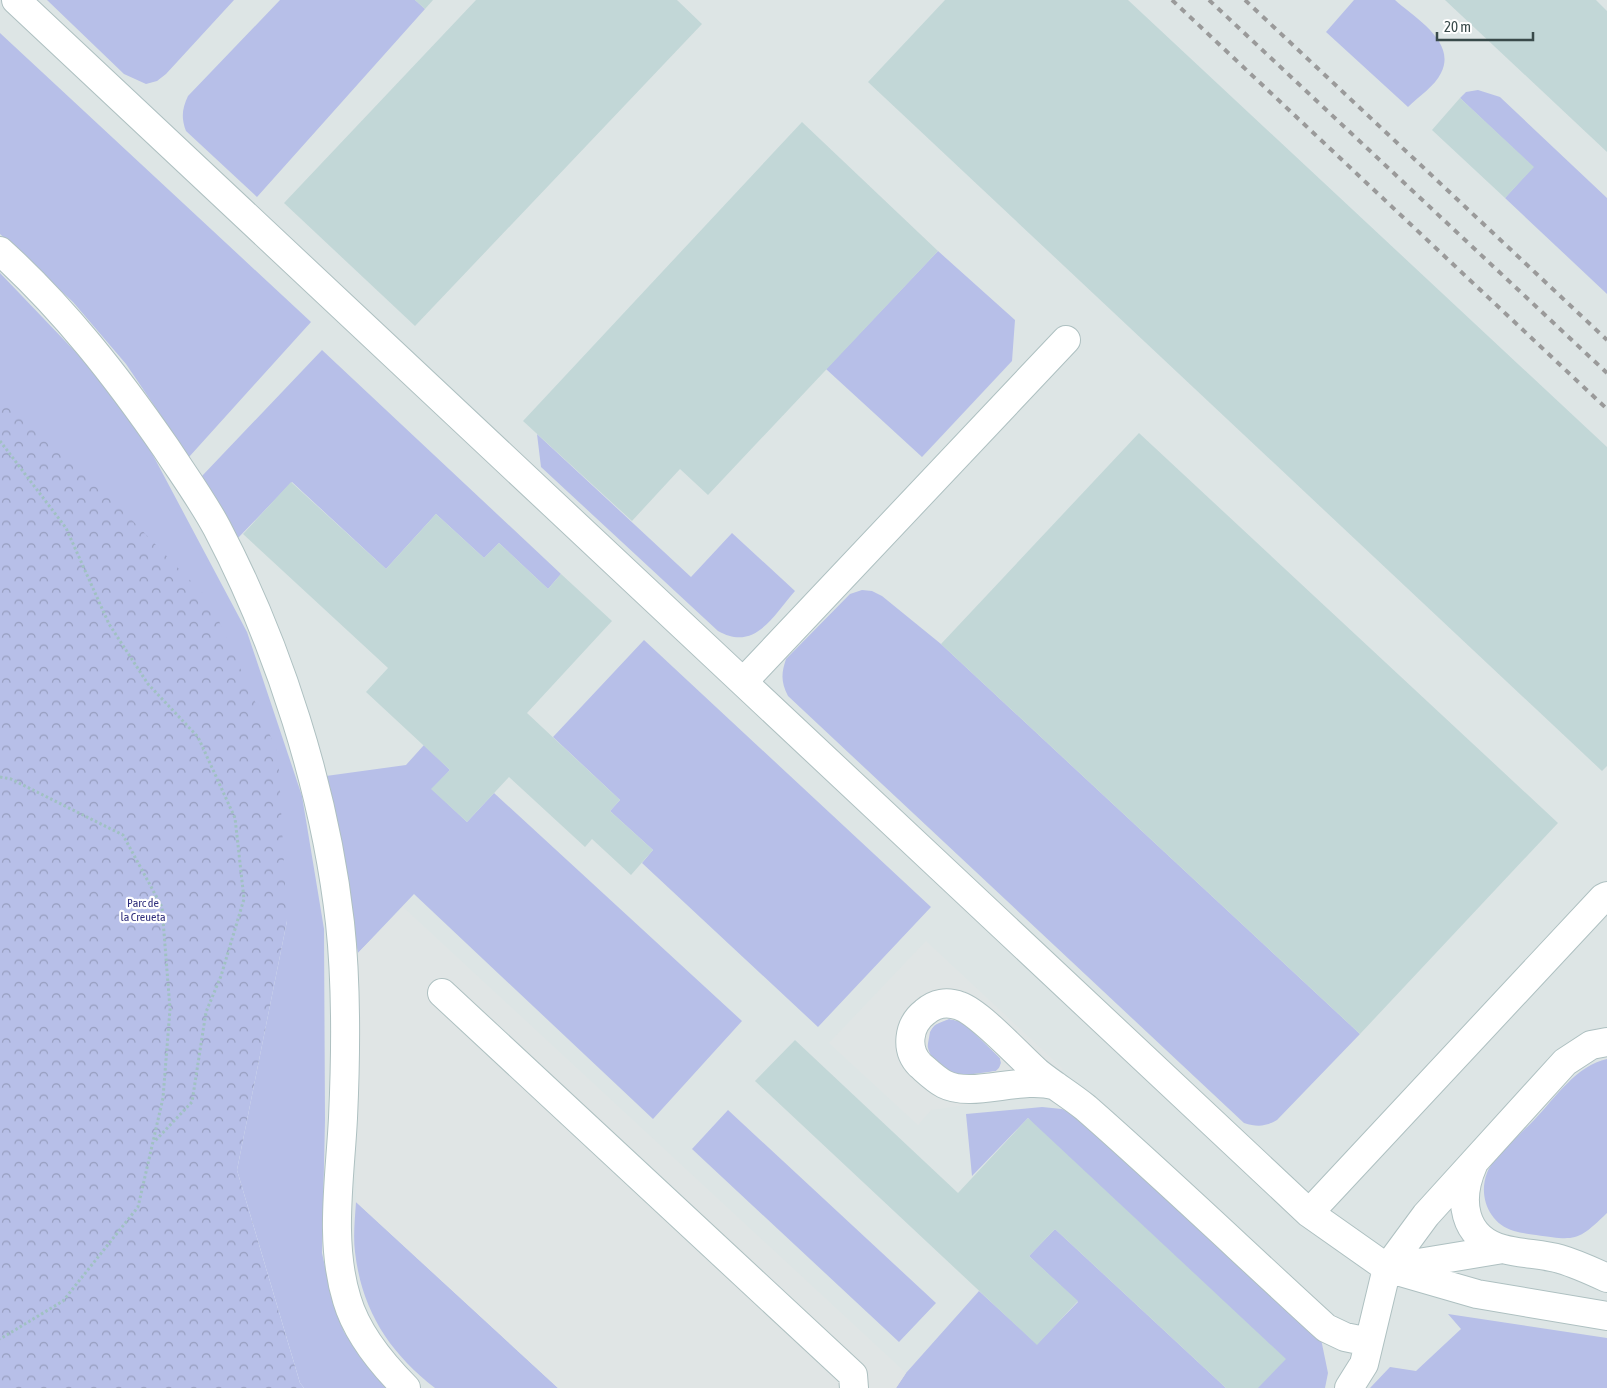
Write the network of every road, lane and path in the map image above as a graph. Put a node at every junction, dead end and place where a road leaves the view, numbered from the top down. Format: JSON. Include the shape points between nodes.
{"nodes":[{"id":1,"x":16,"y":0,"type":"edge"},
{"id":2,"x":0,"y":250,"type":"edge"},
{"id":3,"x":1066,"y":340,"type":"dead end"},
{"id":4,"x":0,"y":442,"type":"edge"},
{"id":5,"x":742,"y":682,"type":"junction"},
{"id":6,"x":0,"y":777,"type":"edge"},
{"id":7,"x":1607,"y":896,"type":"edge"},
{"id":8,"x":442,"y":993,"type":"dead end"},
{"id":9,"x":1607,"y":1042,"type":"edge"},
{"id":10,"x":1056,"y":1086,"type":"junction"},
{"id":11,"x":154,"y":1142,"type":"junction"},
{"id":12,"x":1475,"y":1160,"type":"junction"},
{"id":13,"x":1309,"y":1213,"type":"junction"},
{"id":14,"x":1503,"y":1249,"type":"junction"},
{"id":15,"x":1387,"y":1268,"type":"junction"},
{"id":16,"x":1607,"y":1278,"type":"edge"},
{"id":17,"x":1607,"y":1316,"type":"edge"},
{"id":18,"x":0,"y":1339,"type":"edge"},
{"id":19,"x":1370,"y":1342,"type":"junction"},
{"id":20,"x":406,"y":1388,"type":"edge"},
{"id":21,"x":854,"y":1388,"type":"edge"},
{"id":22,"x":1349,"y":1388,"type":"edge"}],
"edges":[{"from":1,"to":5,"type":"lane"},
{"from":2,"to":20,"type":"lane","via":[[81,334],[134,401],[184,475],[216,526],[247,591],[282,681],[307,756],[340,922],[346,996],[337,1247],[342,1278],[348,1303],[366,1339],[384,1366]]},
{"from":3,"to":5,"type":"lane"},
{"from":4,"to":11,"type":"path","via":[[66,528],[109,624],[148,684],[198,737],[235,818],[244,899],[221,976],[206,1012],[192,1102]]},
{"from":5,"to":13,"type":"lane"},
{"from":6,"to":11,"type":"path","via":[[11,779],[123,835],[162,907],[170,1009],[163,1098]]},
{"from":7,"to":13,"type":"lane"},
{"from":8,"to":21,"type":"lane","via":[[853,1375]]},
{"from":9,"to":12,"type":"lane","via":[[1591,1045],[1565,1062]]},
{"from":10,"to":10,"type":"lane","via":[[969,1010],[960,1006],[951,1003],[932,1006],[918,1018],[910,1034],[911,1049],[918,1063],[946,1084],[970,1088],[1035,1081]]},
{"from":10,"to":19,"type":"lane","via":[[1084,1106],[1326,1328],[1345,1337]]},
{"from":11,"to":18,"type":"path","via":[[138,1207],[63,1301]]},
{"from":12,"to":14,"type":"lane","via":[[1464,1192],[1468,1219],[1484,1242]]},
{"from":12,"to":15,"type":"lane","via":[[1426,1215]]},
{"from":13,"to":15,"type":"lane"},
{"from":14,"to":15,"type":"lane"},
{"from":14,"to":16,"type":"lane","via":[[1559,1258]]},
{"from":15,"to":17,"type":"lane","via":[[1477,1294]]},
{"from":15,"to":19,"type":"lane"},
{"from":19,"to":22,"type":"lane","via":[[1360,1373]]}]}
